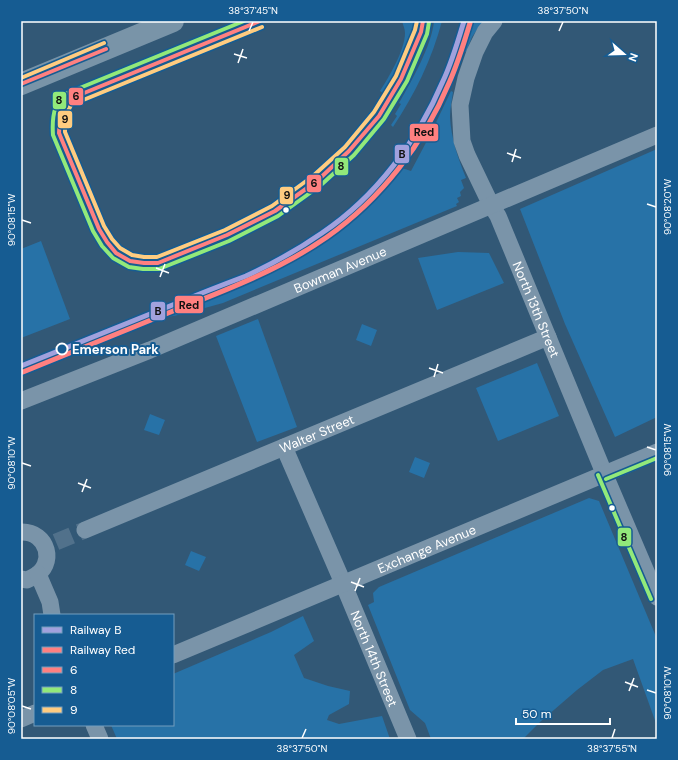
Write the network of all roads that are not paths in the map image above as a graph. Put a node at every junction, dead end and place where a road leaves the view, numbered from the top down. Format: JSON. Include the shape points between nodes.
{"nodes":[{"id":1,"x":173,"y":21,"type":"edge"},
{"id":2,"x":494,"y":21,"type":"edge"},
{"id":3,"x":21,"y":84,"type":"edge"},
{"id":4,"x":657,"y":135,"type":"edge"},
{"id":5,"x":491,"y":205,"type":"junction"},
{"id":6,"x":548,"y":337,"type":"junction"},
{"id":7,"x":21,"y":401,"type":"edge"},
{"id":8,"x":284,"y":446,"type":"junction"},
{"id":9,"x":657,"y":452,"type":"edge"},
{"id":10,"x":604,"y":473,"type":"junction"},
{"id":11,"x":85,"y":530,"type":"tunnel mouth"},
{"id":12,"x":21,"y":532,"type":"edge"},
{"id":13,"x":29,"y":578,"type":"edge"},
{"id":14,"x":343,"y":583,"type":"junction"},
{"id":15,"x":657,"y":597,"type":"edge"},
{"id":16,"x":46,"y":614,"type":"edge"},
{"id":17,"x":52,"y":614,"type":"edge"},
{"id":18,"x":174,"y":655,"type":"edge"},
{"id":19,"x":34,"y":714,"type":"edge"},
{"id":20,"x":21,"y":720,"type":"edge"},
{"id":21,"x":94,"y":726,"type":"edge"},
{"id":22,"x":100,"y":739,"type":"edge"},
{"id":23,"x":408,"y":739,"type":"edge"}],
"edges":[{"from":1,"to":3,"type":"main road"},
{"from":2,"to":5,"type":"street","name":"North 13th Street","via":[[475,52],[460,105],[462,141]]},
{"from":4,"to":5,"type":"street","name":"Bowman Avenue"},
{"from":5,"to":6,"type":"street","name":"North 13th Street","via":[[498,216]]},
{"from":5,"to":7,"type":"street","name":"Bowman Avenue","via":[[150,350]]},
{"from":6,"to":8,"type":"street","name":"Walter Street"},
{"from":6,"to":10,"type":"street","name":"North 13th Street"},
{"from":8,"to":11,"type":"street","name":"Walter Street"},
{"from":8,"to":14,"type":"street","name":"North 14th Street"},
{"from":9,"to":10,"type":"street","name":"Exchange Avenue"},
{"from":10,"to":14,"type":"street","name":"Exchange Avenue"},
{"from":10,"to":15,"type":"street","name":"North 13th Street"},
{"from":12,"to":13,"type":"street","via":[[35,535],[51,544],[45,566]]},
{"from":13,"to":16,"type":"street"},
{"from":13,"to":17,"type":"street","via":[[50,602]]},
{"from":14,"to":18,"type":"street","name":"Exchange Avenue"},
{"from":14,"to":23,"type":"street","name":"North 14th Street"},
{"from":19,"to":20,"type":"street"},
{"from":21,"to":22,"type":"street"}]}
